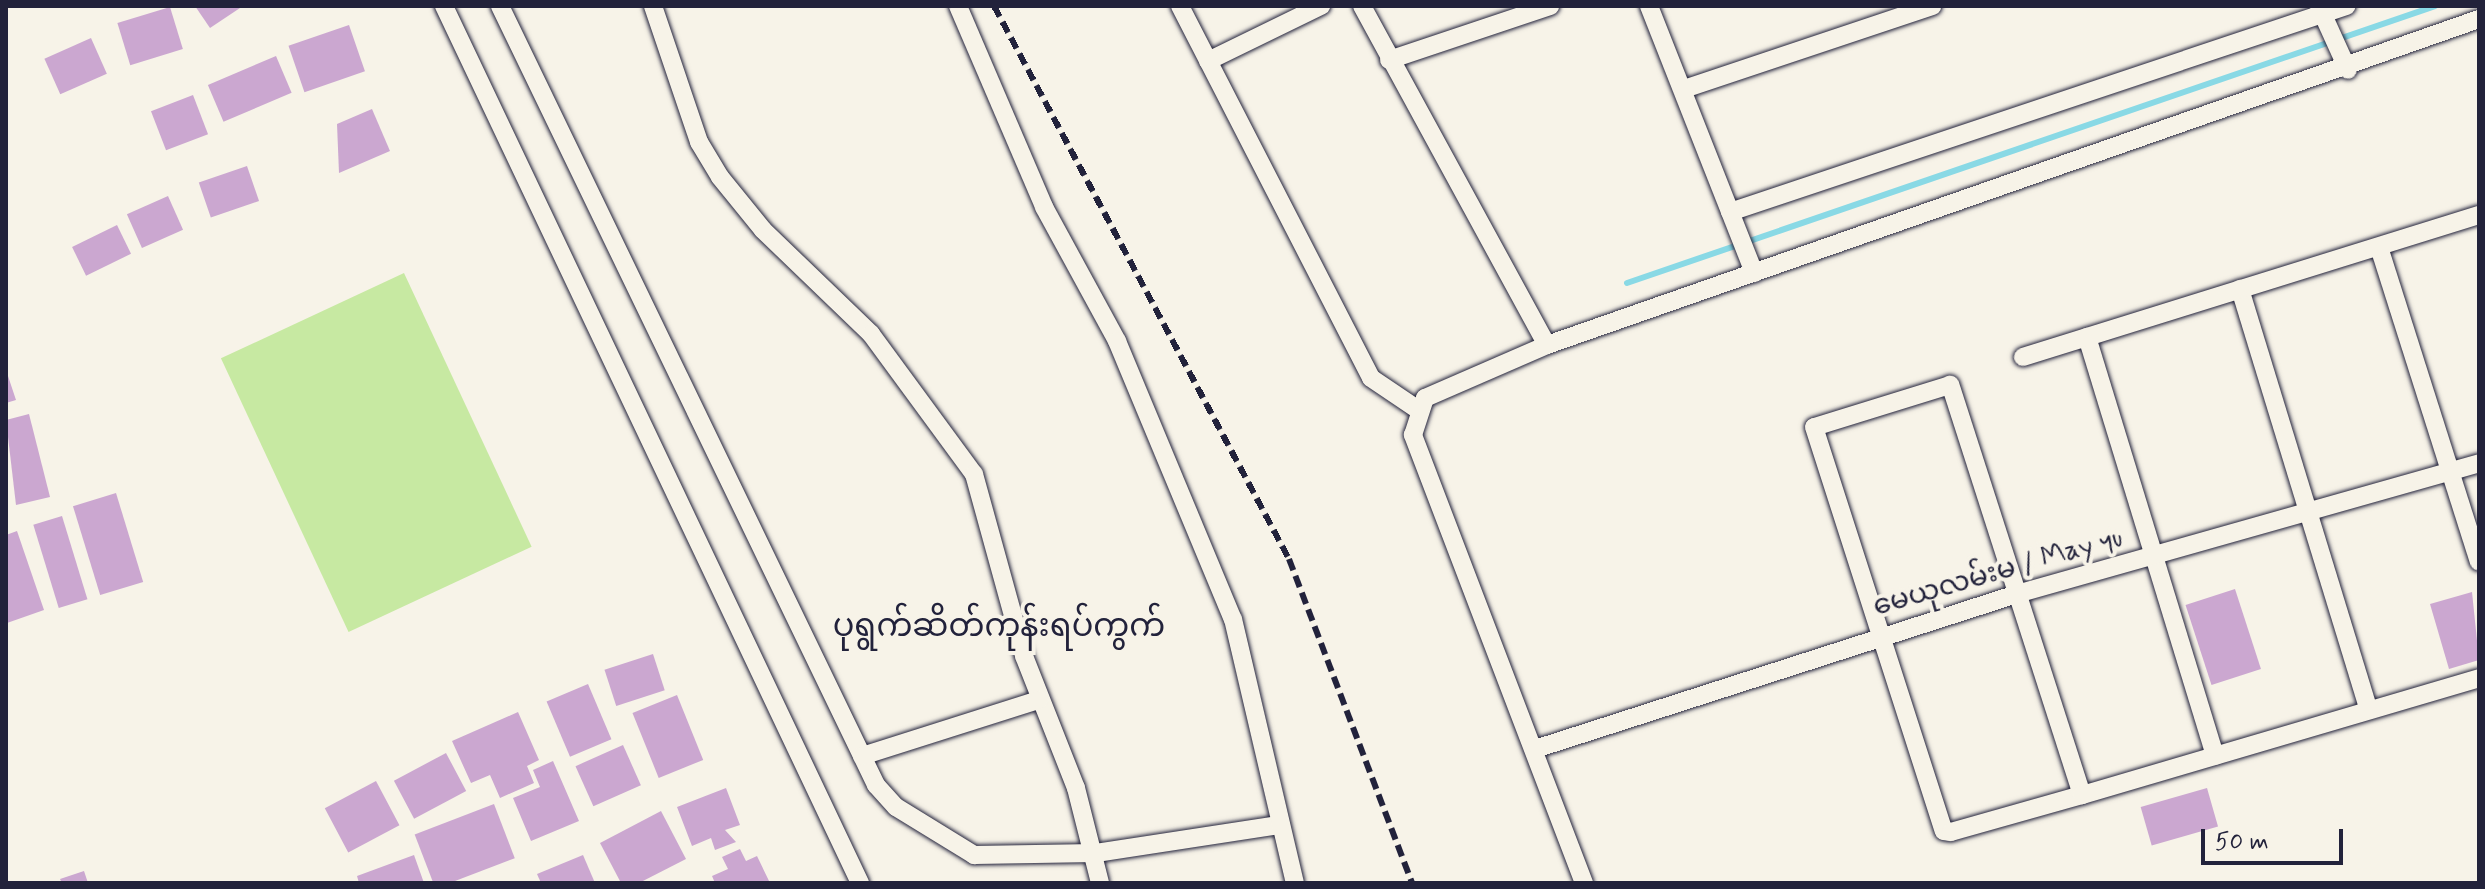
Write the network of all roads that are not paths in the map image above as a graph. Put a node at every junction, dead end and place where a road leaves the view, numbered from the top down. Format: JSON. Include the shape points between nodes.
{"nodes":[{"id":1,"x":444,"y":6,"type":"edge"},
{"id":2,"x":500,"y":6,"type":"edge"},
{"id":3,"x":653,"y":6,"type":"edge"},
{"id":4,"x":958,"y":6,"type":"edge"},
{"id":5,"x":1180,"y":6,"type":"edge"},
{"id":6,"x":1321,"y":6,"type":"edge"},
{"id":7,"x":1362,"y":6,"type":"edge"},
{"id":8,"x":1550,"y":6,"type":"edge"},
{"id":9,"x":1649,"y":6,"type":"edge"},
{"id":10,"x":1932,"y":6,"type":"edge"},
{"id":11,"x":2346,"y":6,"type":"edge"},
{"id":12,"x":2324,"y":16,"type":"edge"},
{"id":13,"x":2479,"y":19,"type":"edge"},
{"id":14,"x":1389,"y":60,"type":"junction"},
{"id":15,"x":1208,"y":61,"type":"junction"},
{"id":16,"x":2345,"y":62,"type":"junction"},
{"id":17,"x":1684,"y":89,"type":"junction"},
{"id":18,"x":1730,"y":212,"type":"junction"},
{"id":19,"x":2479,"y":215,"type":"edge"},
{"id":20,"x":2379,"y":247,"type":"junction"},
{"id":21,"x":1752,"y":270,"type":"junction"},
{"id":22,"x":2240,"y":289,"type":"junction"},
{"id":23,"x":2087,"y":337,"type":"junction"},
{"id":24,"x":1547,"y":345,"type":"junction"},
{"id":25,"x":2023,"y":357,"type":"dead end"},
{"id":26,"x":1417,"y":409,"type":"junction"},
{"id":27,"x":2479,"y":463,"type":"edge"},
{"id":28,"x":2450,"y":471,"type":"junction"},
{"id":29,"x":2308,"y":510,"type":"junction"},
{"id":30,"x":2151,"y":558,"type":"junction"},
{"id":31,"x":2479,"y":562,"type":"edge"},
{"id":32,"x":2017,"y":594,"type":"junction"},
{"id":33,"x":1880,"y":636,"type":"junction"},
{"id":34,"x":2479,"y":678,"type":"edge"},
{"id":35,"x":1039,"y":700,"type":"junction"},
{"id":36,"x":2369,"y":710,"type":"junction"},
{"id":37,"x":1535,"y":749,"type":"junction"},
{"id":38,"x":862,"y":756,"type":"junction"},
{"id":39,"x":2215,"y":756,"type":"junction"},
{"id":40,"x":2082,"y":795,"type":"junction"},
{"id":41,"x":1279,"y":825,"type":"junction"},
{"id":42,"x":1096,"y":853,"type":"junction"},
{"id":43,"x":860,"y":883,"type":"edge"},
{"id":44,"x":1100,"y":883,"type":"edge"},
{"id":45,"x":1295,"y":883,"type":"edge"},
{"id":46,"x":1584,"y":883,"type":"edge"}],
"edges":[{"from":1,"to":43,"type":"street"},
{"from":2,"to":38,"type":"street"},
{"from":3,"to":35,"type":"street","via":[[699,142],[720,177],[763,230],[871,334],[974,474]]},
{"from":4,"to":41,"type":"street","via":[[1038,194],[1117,341],[1233,619]]},
{"from":5,"to":15,"type":"street"},
{"from":6,"to":15,"type":"street"},
{"from":7,"to":14,"type":"street"},
{"from":8,"to":14,"type":"street"},
{"from":9,"to":17,"type":"street"},
{"from":10,"to":17,"type":"street"},
{"from":11,"to":12,"type":"street"},
{"from":12,"to":16,"type":"street"},
{"from":12,"to":18,"type":"street"},
{"from":13,"to":16,"type":"street"},
{"from":14,"to":24,"type":"street"},
{"from":15,"to":26,"type":"street","via":[[1371,378]]},
{"from":16,"to":21,"type":"street"},
{"from":17,"to":18,"type":"street"},
{"from":18,"to":21,"type":"street"},
{"from":19,"to":20,"type":"street"},
{"from":20,"to":22,"type":"street"},
{"from":20,"to":28,"type":"street"},
{"from":21,"to":24,"type":"street"},
{"from":22,"to":23,"type":"street"},
{"from":22,"to":29,"type":"street"},
{"from":23,"to":25,"type":"street"},
{"from":23,"to":30,"type":"street"},
{"from":24,"to":26,"type":"street","via":[[1436,391]]},
{"from":26,"to":37,"type":"street","via":[[1413,435]]},
{"from":27,"to":28,"type":"street","name":"မေယုလမ်းမ / May yu"},
{"from":28,"to":29,"type":"street","name":"မေယုလမ်းမ / May yu"},
{"from":28,"to":31,"type":"street"},
{"from":29,"to":30,"type":"street","name":"မေယုလမ်းမ / May yu"},
{"from":29,"to":36,"type":"street"},
{"from":30,"to":32,"type":"street","name":"မေယုလမ်းမ / May yu"},
{"from":30,"to":39,"type":"street"},
{"from":32,"to":33,"type":"street","name":"မေယုလမ်းမ / May yu"},
{"from":32,"to":33,"type":"street","via":[[1950,385],[1814,427]]},
{"from":32,"to":40,"type":"street"},
{"from":33,"to":37,"type":"street","name":"မေယုလမ်းမ / May yu"},
{"from":33,"to":40,"type":"street","via":[[1944,831]]},
{"from":34,"to":36,"type":"street"},
{"from":35,"to":38,"type":"street"},
{"from":35,"to":42,"type":"street"},
{"from":36,"to":39,"type":"street"},
{"from":37,"to":46,"type":"street"},
{"from":38,"to":42,"type":"street","via":[[896,807],[960,849]]},
{"from":39,"to":40,"type":"street"},
{"from":41,"to":42,"type":"street"},
{"from":41,"to":45,"type":"street"},
{"from":42,"to":44,"type":"street"}]}
